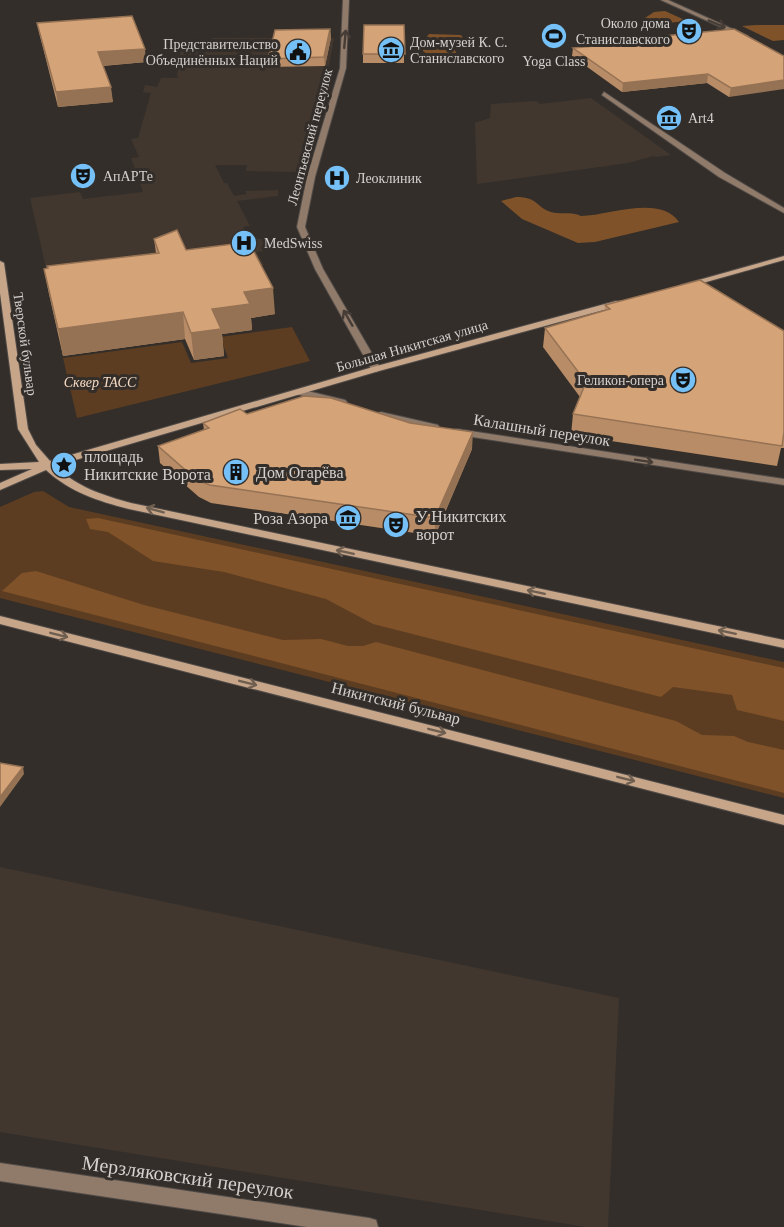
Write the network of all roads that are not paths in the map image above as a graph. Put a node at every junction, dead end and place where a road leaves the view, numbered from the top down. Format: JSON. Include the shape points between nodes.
{"nodes":[{"id":1,"x":346,"y":0,"type":"edge"},
{"id":2,"x":664,"y":0,"type":"edge"},
{"id":3,"x":755,"y":41,"type":"edge"},
{"id":4,"x":604,"y":94,"type":"dead end"},
{"id":5,"x":784,"y":211,"type":"edge"},
{"id":6,"x":782,"y":260,"type":"edge"},
{"id":7,"x":0,"y":263,"type":"edge"},
{"id":8,"x":677,"y":287,"type":"edge"},
{"id":9,"x":632,"y":300,"type":"edge"},
{"id":10,"x":376,"y":369,"type":"junction"},
{"id":11,"x":299,"y":392,"type":"junction"},
{"id":12,"x":48,"y":465,"type":"junction"},
{"id":13,"x":0,"y":467,"type":"edge"},
{"id":14,"x":784,"y":482,"type":"edge"},
{"id":15,"x":0,"y":487,"type":"edge"},
{"id":16,"x":0,"y":620,"type":"edge"},
{"id":17,"x":784,"y":644,"type":"edge"},
{"id":18,"x":784,"y":820,"type":"edge"},
{"id":19,"x":0,"y":1172,"type":"edge"},
{"id":20,"x":369,"y":1227,"type":"edge"}],
"edges":[{"from":10,"to":1,"type":"street","name":"Леонтьевский переулок","one_way":true,"via":[[319,269],[301,227],[311,177],[343,68]]},
{"from":2,"to":3,"type":"street","one_way":true},
{"from":4,"to":5,"type":"street","via":[[722,175]]},
{"from":6,"to":8,"type":"main road"},
{"from":7,"to":12,"type":"main road","name":"Тверской бульвар","via":[[23,429]]},
{"from":9,"to":10,"type":"main road","name":"Большая Никитская улица"},
{"from":10,"to":11,"type":"main road","name":"Большая Никитская улица"},
{"from":11,"to":12,"type":"main road","name":"Большая Никитская улица"},
{"from":11,"to":14,"type":"street","name":"Калашный переулок","one_way":true,"via":[[412,423],[488,438]]},
{"from":12,"to":13,"type":"main road"},
{"from":12,"to":15,"type":"main road"},
{"from":17,"to":12,"type":"main road","one_way":true,"via":[[191,520],[72,486]]},
{"from":16,"to":18,"type":"main road","name":"Никитский бульвар","one_way":true},
{"from":19,"to":20,"type":"street","name":"Мерзляковский переулок"}]}
